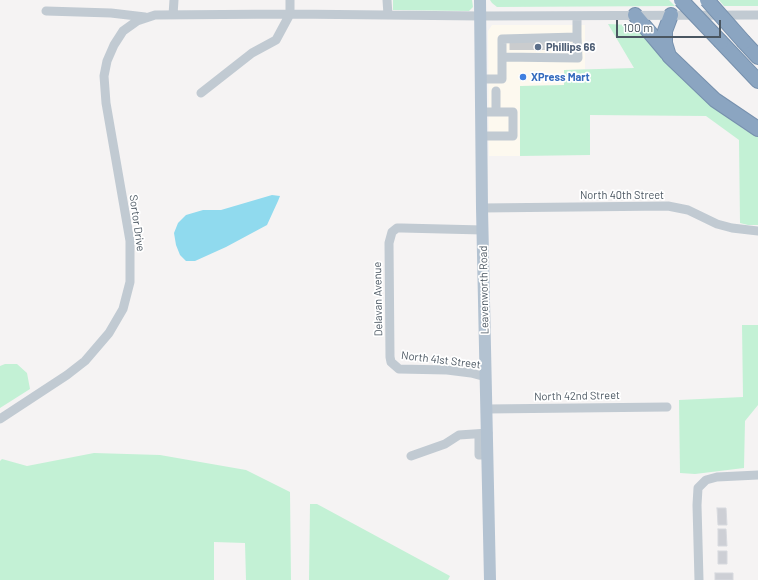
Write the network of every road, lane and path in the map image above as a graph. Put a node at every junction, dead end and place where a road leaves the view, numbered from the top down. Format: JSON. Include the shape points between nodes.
{"nodes":[{"id":1,"x":174,"y":0,"type":"edge"},
{"id":2,"x":290,"y":0,"type":"edge"},
{"id":3,"x":387,"y":0,"type":"edge"},
{"id":4,"x":480,"y":0,"type":"edge"},
{"id":5,"x":680,"y":0,"type":"edge"},
{"id":6,"x":707,"y":0,"type":"edge"},
{"id":7,"x":46,"y":12,"type":"dead end"},
{"id":8,"x":290,"y":14,"type":"junction"},
{"id":9,"x":173,"y":15,"type":"junction"},
{"id":10,"x":388,"y":15,"type":"junction"},
{"id":11,"x":635,"y":15,"type":"junction"},
{"id":12,"x":671,"y":15,"type":"junction"},
{"id":13,"x":758,"y":15,"type":"edge"},
{"id":14,"x":481,"y":16,"type":"junction"},
{"id":15,"x":577,"y":16,"type":"junction"},
{"id":16,"x":146,"y":17,"type":"junction"},
{"id":17,"x":571,"y":45,"type":"junction"},
{"id":18,"x":514,"y":47,"type":"junction"},
{"id":19,"x":541,"y":47,"type":"junction"},
{"id":20,"x":669,"y":56,"type":"junction"},
{"id":21,"x":758,"y":57,"type":"edge"},
{"id":22,"x":502,"y":58,"type":"junction"},
{"id":23,"x":482,"y":79,"type":"junction"},
{"id":24,"x":758,"y":81,"type":"edge"},
{"id":25,"x":496,"y":91,"type":"dead end"},
{"id":26,"x":201,"y":93,"type":"dead end"},
{"id":27,"x":482,"y":112,"type":"junction"},
{"id":28,"x":496,"y":112,"type":"junction"},
{"id":29,"x":758,"y":129,"type":"edge"},
{"id":30,"x":482,"y":136,"type":"junction"},
{"id":31,"x":482,"y":208,"type":"junction"},
{"id":32,"x":483,"y":230,"type":"junction"},
{"id":33,"x":758,"y":231,"type":"edge"},
{"id":34,"x":394,"y":365,"type":"joint"},
{"id":35,"x":486,"y":377,"type":"junction"},
{"id":36,"x":667,"y":407,"type":"dead end"},
{"id":37,"x":487,"y":409,"type":"junction"},
{"id":38,"x":0,"y":419,"type":"edge"},
{"id":39,"x":483,"y":433,"type":"junction"},
{"id":40,"x":411,"y":456,"type":"dead end"},
{"id":41,"x":758,"y":475,"type":"edge"},
{"id":42,"x":490,"y":580,"type":"edge"},
{"id":43,"x":699,"y":580,"type":"edge"}],
"edges":[{"from":1,"to":9,"type":"street"},
{"from":2,"to":8,"type":"street"},
{"from":3,"to":10,"type":"street"},
{"from":4,"to":14,"type":"main road","name":"Leavenworth Road"},
{"from":5,"to":24,"type":"highway","bridge":true},
{"from":6,"to":21,"type":"highway","bridge":true},
{"from":7,"to":16,"type":"street","via":[[111,13]]},
{"from":8,"to":9,"type":"street","name":"Sortor Drive"},
{"from":8,"to":10,"type":"street","name":"Sortor Drive"},
{"from":8,"to":26,"type":"street","via":[[276,40],[252,53]]},
{"from":9,"to":16,"type":"street","name":"Sortor Drive"},
{"from":10,"to":14,"type":"street","name":"Sortor Drive"},
{"from":11,"to":12,"type":"street","name":"Sortor Drive"},
{"from":11,"to":15,"type":"street","name":"Sortor Drive"},
{"from":11,"to":20,"type":"highway"},
{"from":12,"to":13,"type":"street","name":"Sortor Drive"},
{"from":12,"to":20,"type":"highway","via":[[665,31]]},
{"from":14,"to":15,"type":"street","name":"Sortor Drive"},
{"from":14,"to":23,"type":"main road","name":"Leavenworth Road"},
{"from":15,"to":17,"type":"street"},
{"from":16,"to":38,"type":"street","name":"Sortor Drive","via":[[123,31],[110,53],[104,76],[106,103],[130,241],[130,282],[123,309],[109,333],[85,361]]},
{"from":17,"to":19,"type":"street"},
{"from":17,"to":19,"type":"street"},
{"from":18,"to":19,"type":"street"},
{"from":18,"to":19,"type":"street"},
{"from":18,"to":22,"type":"street"},
{"from":18,"to":22,"type":"street","via":[[502,39]]},
{"from":20,"to":29,"type":"highway","via":[[715,100]]},
{"from":22,"to":23,"type":"street","via":[[502,79]]},
{"from":23,"to":27,"type":"main road","name":"Leavenworth Road"},
{"from":25,"to":28,"type":"street"},
{"from":27,"to":28,"type":"street"},
{"from":27,"to":30,"type":"main road","name":"Leavenworth Road"},
{"from":28,"to":30,"type":"street","via":[[513,112],[513,136]]},
{"from":30,"to":31,"type":"main road","name":"Leavenworth Road"},
{"from":31,"to":32,"type":"main road","name":"Leavenworth Road"},
{"from":31,"to":33,"type":"street","name":"North 40th Street","via":[[668,206],[688,210],[717,224]]},
{"from":32,"to":34,"type":"street","name":"Delavan Avenue","via":[[397,228],[392,232],[389,243],[390,350],[391,362]]},
{"from":32,"to":35,"type":"main road","name":"Leavenworth Road"},
{"from":34,"to":35,"type":"street","name":"North 41st Street","via":[[399,369],[447,370]]},
{"from":35,"to":37,"type":"main road","name":"Leavenworth Road"},
{"from":36,"to":37,"type":"street","name":"North 42nd Street"},
{"from":37,"to":39,"type":"main road","name":"Leavenworth Road"},
{"from":39,"to":40,"type":"street","via":[[458,435],[445,444]]},
{"from":39,"to":42,"type":"main road","name":"Leavenworth Road","via":[[488,455]]},
{"from":41,"to":43,"type":"street","via":[[717,477],[706,480],[698,488]]}]}
